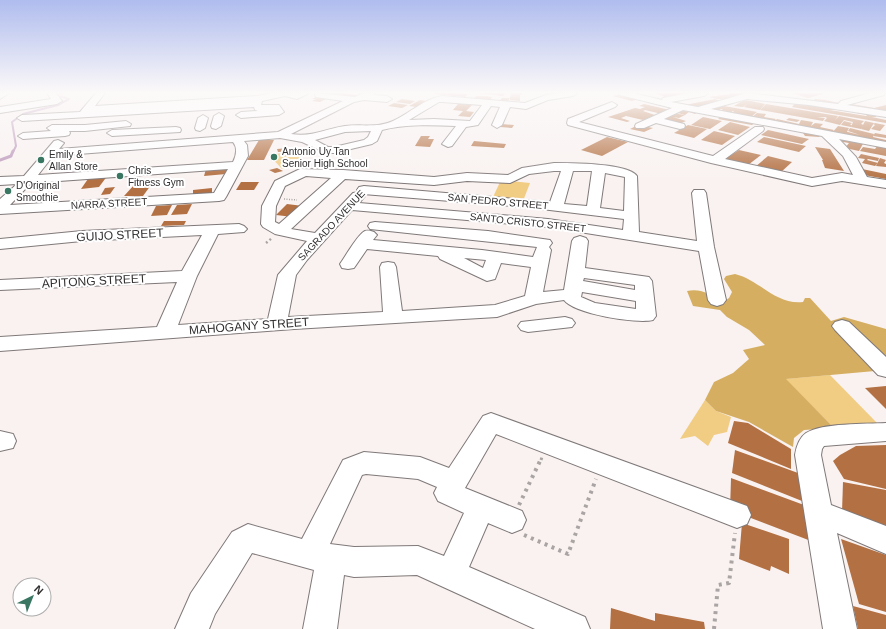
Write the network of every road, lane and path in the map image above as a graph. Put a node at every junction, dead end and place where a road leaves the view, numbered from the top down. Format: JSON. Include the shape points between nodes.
{"nodes":[{"id":1,"x":16,"y":122,"type":"edge"},
{"id":2,"x":28,"y":122,"type":"edge"},
{"id":3,"x":28,"y":122,"type":"edge"},
{"id":4,"x":68,"y":122,"type":"edge"},
{"id":5,"x":76,"y":122,"type":"edge"},
{"id":6,"x":143,"y":122,"type":"edge"},
{"id":7,"x":168,"y":122,"type":"edge"},
{"id":8,"x":206,"y":122,"type":"edge"},
{"id":9,"x":301,"y":122,"type":"edge"},
{"id":10,"x":398,"y":122,"type":"edge"},
{"id":11,"x":435,"y":122,"type":"edge"},
{"id":12,"x":443,"y":122,"type":"edge"},
{"id":13,"x":450,"y":122,"type":"edge"},
{"id":14,"x":474,"y":122,"type":"edge"},
{"id":15,"x":498,"y":122,"type":"edge"},
{"id":16,"x":572,"y":122,"type":"edge"},
{"id":17,"x":647,"y":122,"type":"edge"},
{"id":18,"x":666,"y":122,"type":"edge"},
{"id":19,"x":747,"y":122,"type":"edge"},
{"id":20,"x":822,"y":122,"type":"edge"},
{"id":21,"x":874,"y":122,"type":"edge"},
{"id":22,"x":464,"y":123,"type":"junction"},
{"id":23,"x":878,"y":123,"type":"dead end"},
{"id":24,"x":20,"y":124,"type":"junction"},
{"id":25,"x":395,"y":124,"type":"junction"},
{"id":26,"x":758,"y":125,"type":"junction"},
{"id":27,"x":497,"y":126,"type":"dead end"},
{"id":28,"x":640,"y":126,"type":"dead end"},
{"id":29,"x":680,"y":126,"type":"dead end"},
{"id":30,"x":848,"y":127,"type":"dead end"},
{"id":31,"x":378,"y":128,"type":"junction"},
{"id":32,"x":166,"y":130,"type":"junction"},
{"id":33,"x":280,"y":134,"type":"junction"},
{"id":34,"x":430,"y":134,"type":"dead end"},
{"id":35,"x":826,"y":134,"type":"junction"},
{"id":36,"x":236,"y":138,"type":"junction"},
{"id":37,"x":305,"y":139,"type":"junction"},
{"id":38,"x":39,"y":142,"type":"dead end"},
{"id":39,"x":448,"y":144,"type":"dead end"},
{"id":40,"x":886,"y":145,"type":"edge"},
{"id":41,"x":843,"y":149,"type":"junction"},
{"id":42,"x":857,"y":152,"type":"dead end"},
{"id":43,"x":50,"y":153,"type":"junction"},
{"id":44,"x":715,"y":160,"type":"junction"},
{"id":45,"x":238,"y":165,"type":"junction"},
{"id":46,"x":568,"y":167,"type":"junction"},
{"id":47,"x":599,"y":168,"type":"junction"},
{"id":48,"x":862,"y":172,"type":"junction"},
{"id":49,"x":380,"y":173,"type":"junction"},
{"id":50,"x":343,"y":174,"type":"junction"},
{"id":51,"x":513,"y":177,"type":"junction"},
{"id":52,"x":477,"y":178,"type":"junction"},
{"id":53,"x":28,"y":179,"type":"junction"},
{"id":54,"x":0,"y":181,"type":"edge"},
{"id":55,"x":306,"y":182,"type":"junction"},
{"id":56,"x":886,"y":184,"type":"edge"},
{"id":57,"x":328,"y":187,"type":"junction"},
{"id":58,"x":364,"y":190,"type":"junction"},
{"id":59,"x":526,"y":192,"type":"junction"},
{"id":60,"x":699,"y":193,"type":"dead end"},
{"id":61,"x":272,"y":198,"type":"junction"},
{"id":62,"x":472,"y":198,"type":"junction"},
{"id":63,"x":312,"y":202,"type":"junction"},
{"id":64,"x":349,"y":206,"type":"junction"},
{"id":65,"x":556,"y":206,"type":"junction"},
{"id":66,"x":0,"y":207,"type":"edge"},
{"id":67,"x":387,"y":209,"type":"junction"},
{"id":68,"x":0,"y":210,"type":"edge"},
{"id":69,"x":593,"y":211,"type":"junction"},
{"id":70,"x":467,"y":215,"type":"junction"},
{"id":71,"x":631,"y":216,"type":"junction"},
{"id":72,"x":548,"y":223,"type":"junction"},
{"id":73,"x":375,"y":226,"type":"junction"},
{"id":74,"x":239,"y":229,"type":"dead end"},
{"id":75,"x":212,"y":231,"type":"junction"},
{"id":76,"x":280,"y":231,"type":"junction"},
{"id":77,"x":631,"y":235,"type":"junction"},
{"id":78,"x":319,"y":238,"type":"junction"},
{"id":79,"x":580,"y":241,"type":"dead end"},
{"id":80,"x":0,"y":244,"type":"edge"},
{"id":81,"x":362,"y":244,"type":"junction"},
{"id":82,"x":544,"y":244,"type":"junction"},
{"id":83,"x":706,"y":247,"type":"junction"},
{"id":84,"x":348,"y":264,"type":"dead end"},
{"id":85,"x":388,"y":267,"type":"dead end"},
{"id":86,"x":539,"y":269,"type":"junction"},
{"id":87,"x":188,"y":276,"type":"junction"},
{"id":88,"x":575,"y":284,"type":"junction"},
{"id":89,"x":0,"y":285,"type":"edge"},
{"id":90,"x":528,"y":300,"type":"junction"},
{"id":91,"x":717,"y":300,"type":"dead end"},
{"id":92,"x":393,"y":317,"type":"junction"},
{"id":93,"x":565,"y":323,"type":"dead end"},
{"id":94,"x":277,"y":324,"type":"junction"},
{"id":95,"x":842,"y":326,"type":"dead end"},
{"id":96,"x":165,"y":332,"type":"junction"},
{"id":97,"x":0,"y":344,"type":"edge"},
{"id":98,"x":886,"y":370,"type":"edge"},
{"id":99,"x":886,"y":432,"type":"edge"},
{"id":100,"x":549,"y":444,"type":"junction"},
{"id":101,"x":601,"y":464,"type":"junction"},
{"id":102,"x":455,"y":482,"type":"junction"},
{"id":103,"x":481,"y":507,"type":"junction"},
{"id":104,"x":819,"y":513,"type":"junction"},
{"id":105,"x":737,"y":515,"type":"joint"},
{"id":106,"x":512,"y":520,"type":"junction"},
{"id":107,"x":886,"y":540,"type":"edge"},
{"id":108,"x":320,"y":557,"type":"junction"},
{"id":109,"x":450,"y":574,"type":"junction"},
{"id":110,"x":192,"y":629,"type":"edge"},
{"id":111,"x":320,"y":629,"type":"edge"},
{"id":112,"x":573,"y":629,"type":"edge"},
{"id":113,"x":714,"y":629,"type":"edge"},
{"id":114,"x":840,"y":629,"type":"edge"}],
"edges":[{"from":1,"to":24,"type":"street"},
{"from":2,"to":24,"type":"street"},
{"from":3,"to":24,"type":"street"},
{"from":4,"to":38,"type":"street"},
{"from":5,"to":43,"type":"street"},
{"from":6,"to":32,"type":"street","via":[[137,132]]},
{"from":7,"to":32,"type":"street"},
{"from":8,"to":32,"type":"street","via":[[195,123],[184,129]]},
{"from":9,"to":33,"type":"street"},
{"from":10,"to":25,"type":"street"},
{"from":11,"to":25,"type":"street"},
{"from":12,"to":34,"type":"street"},
{"from":13,"to":22,"type":"street"},
{"from":14,"to":22,"type":"street"},
{"from":15,"to":27,"type":"street"},
{"from":16,"to":44,"type":"street"},
{"from":17,"to":28,"type":"street"},
{"from":18,"to":29,"type":"street"},
{"from":19,"to":26,"type":"street"},
{"from":20,"to":30,"type":"street"},
{"from":21,"to":23,"type":"street"},
{"from":22,"to":39,"type":"street"},
{"from":25,"to":31,"type":"street"},
{"from":26,"to":35,"type":"street"},
{"from":26,"to":44,"type":"street"},
{"from":31,"to":37,"type":"street","via":[[345,129]]},
{"from":31,"to":37,"type":"street","via":[[368,142],[334,150],[323,149]]},
{"from":33,"to":36,"type":"street"},
{"from":33,"to":37,"type":"street"},
{"from":35,"to":40,"type":"street"},
{"from":35,"to":41,"type":"street"},
{"from":36,"to":43,"type":"street"},
{"from":36,"to":45,"type":"street","via":[[241,145],[242,156]]},
{"from":41,"to":42,"type":"street"},
{"from":41,"to":48,"type":"street"},
{"from":43,"to":53,"type":"street"},
{"from":44,"to":48,"type":"street","via":[[812,182]]},
{"from":45,"to":53,"type":"street"},
{"from":45,"to":68,"type":"street","name":"NARRA STREET","via":[[218,197]]},
{"from":46,"to":47,"type":"street"},
{"from":46,"to":51,"type":"street","via":[[526,171]]},
{"from":46,"to":65,"type":"street"},
{"from":47,"to":69,"type":"street"},
{"from":47,"to":71,"type":"street","via":[[631,176]]},
{"from":48,"to":56,"type":"street"},
{"from":49,"to":50,"type":"street"},
{"from":49,"to":52,"type":"street","via":[[434,181]]},
{"from":49,"to":58,"type":"street","name":"SAGRADO AVENUE"},
{"from":50,"to":55,"type":"street"},
{"from":50,"to":57,"type":"street"},
{"from":51,"to":52,"type":"street","via":[[497,180]]},
{"from":51,"to":59,"type":"street"},
{"from":52,"to":62,"type":"street"},
{"from":53,"to":54,"type":"street"},
{"from":53,"to":66,"type":"street"},
{"from":55,"to":57,"type":"street"},
{"from":55,"to":61,"type":"street","via":[[280,184]]},
{"from":57,"to":63,"type":"street"},
{"from":58,"to":62,"type":"street","name":"SAN PEDRO STREET"},
{"from":58,"to":64,"type":"street","name":"SAGRADO AVENUE"},
{"from":59,"to":62,"type":"street","name":"SAN PEDRO STREET"},
{"from":59,"to":65,"type":"street","name":"SAN PEDRO STREET"},
{"from":60,"to":83,"type":"street"},
{"from":61,"to":63,"type":"path"},
{"from":61,"to":76,"type":"street","via":[[268,224]]},
{"from":62,"to":70,"type":"street"},
{"from":63,"to":76,"type":"street"},
{"from":64,"to":67,"type":"street","name":"SANTO CRISTO STREET"},
{"from":64,"to":78,"type":"street","name":"SAGRADO AVENUE"},
{"from":65,"to":69,"type":"street","name":"SAN PEDRO STREET"},
{"from":67,"to":70,"type":"street","name":"SANTO CRISTO STREET"},
{"from":67,"to":73,"type":"street"},
{"from":69,"to":71,"type":"street","name":"SAN PEDRO STREET"},
{"from":70,"to":72,"type":"street","name":"SANTO CRISTO STREET"},
{"from":71,"to":77,"type":"street"},
{"from":72,"to":77,"type":"street","name":"SANTO CRISTO STREET"},
{"from":72,"to":82,"type":"street"},
{"from":73,"to":81,"type":"street"},
{"from":73,"to":82,"type":"street","via":[[488,236]]},
{"from":74,"to":75,"type":"street","name":"GUIJO STREET"},
{"from":75,"to":80,"type":"street","name":"GUIJO STREET","via":[[82,236]]},
{"from":75,"to":87,"type":"street"},
{"from":76,"to":78,"type":"street"},
{"from":77,"to":83,"type":"street","name":"SANTO CRISTO STREET"},
{"from":78,"to":94,"type":"street","name":"SAGRADO AVENUE","via":[[287,275]]},
{"from":79,"to":88,"type":"street"},
{"from":81,"to":84,"type":"street"},
{"from":81,"to":86,"type":"street","via":[[437,252],[485,276],[489,275],[495,257]]},
{"from":82,"to":86,"type":"street"},
{"from":83,"to":91,"type":"street"},
{"from":85,"to":92,"type":"street"},
{"from":86,"to":90,"type":"street"},
{"from":87,"to":89,"type":"street","name":"APITONG STREET"},
{"from":87,"to":96,"type":"street"},
{"from":88,"to":88,"type":"street","name":"MAHOGANY STREET","via":[[574,302],[584,306],[646,316],[643,281]]},
{"from":88,"to":90,"type":"street","name":"MAHOGANY STREET","via":[[557,295]]},
{"from":90,"to":92,"type":"street","name":"MAHOGANY STREET","via":[[497,311]]},
{"from":90,"to":93,"type":"street","via":[[532,326]]},
{"from":92,"to":94,"type":"street","name":"MAHOGANY STREET"},
{"from":94,"to":96,"type":"street","name":"MAHOGANY STREET"},
{"from":95,"to":98,"type":"street"},
{"from":96,"to":97,"type":"street","name":"MAHOGANY STREET"},
{"from":99,"to":104,"type":"street","via":[[814,439],[808,455]]},
{"from":100,"to":101,"type":"street"},
{"from":100,"to":102,"type":"street","via":[[491,422]]},
{"from":100,"to":106,"type":"path"},
{"from":101,"to":105,"type":"street"},
{"from":101,"to":106,"type":"path","via":[[568,554],[508,529]]},
{"from":102,"to":103,"type":"street","via":[[448,493]]},
{"from":102,"to":108,"type":"street","via":[[420,468],[364,463],[352,468]]},
{"from":103,"to":106,"type":"street"},
{"from":103,"to":109,"type":"street"},
{"from":104,"to":107,"type":"street"},
{"from":104,"to":114,"type":"street"},
{"from":105,"to":113,"type":"path","via":[[729,583],[718,585]]},
{"from":108,"to":109,"type":"street","via":[[354,562],[418,560]]},
{"from":108,"to":110,"type":"street","via":[[246,539],[202,604]]},
{"from":108,"to":111,"type":"street"},
{"from":109,"to":112,"type":"street"}]}
